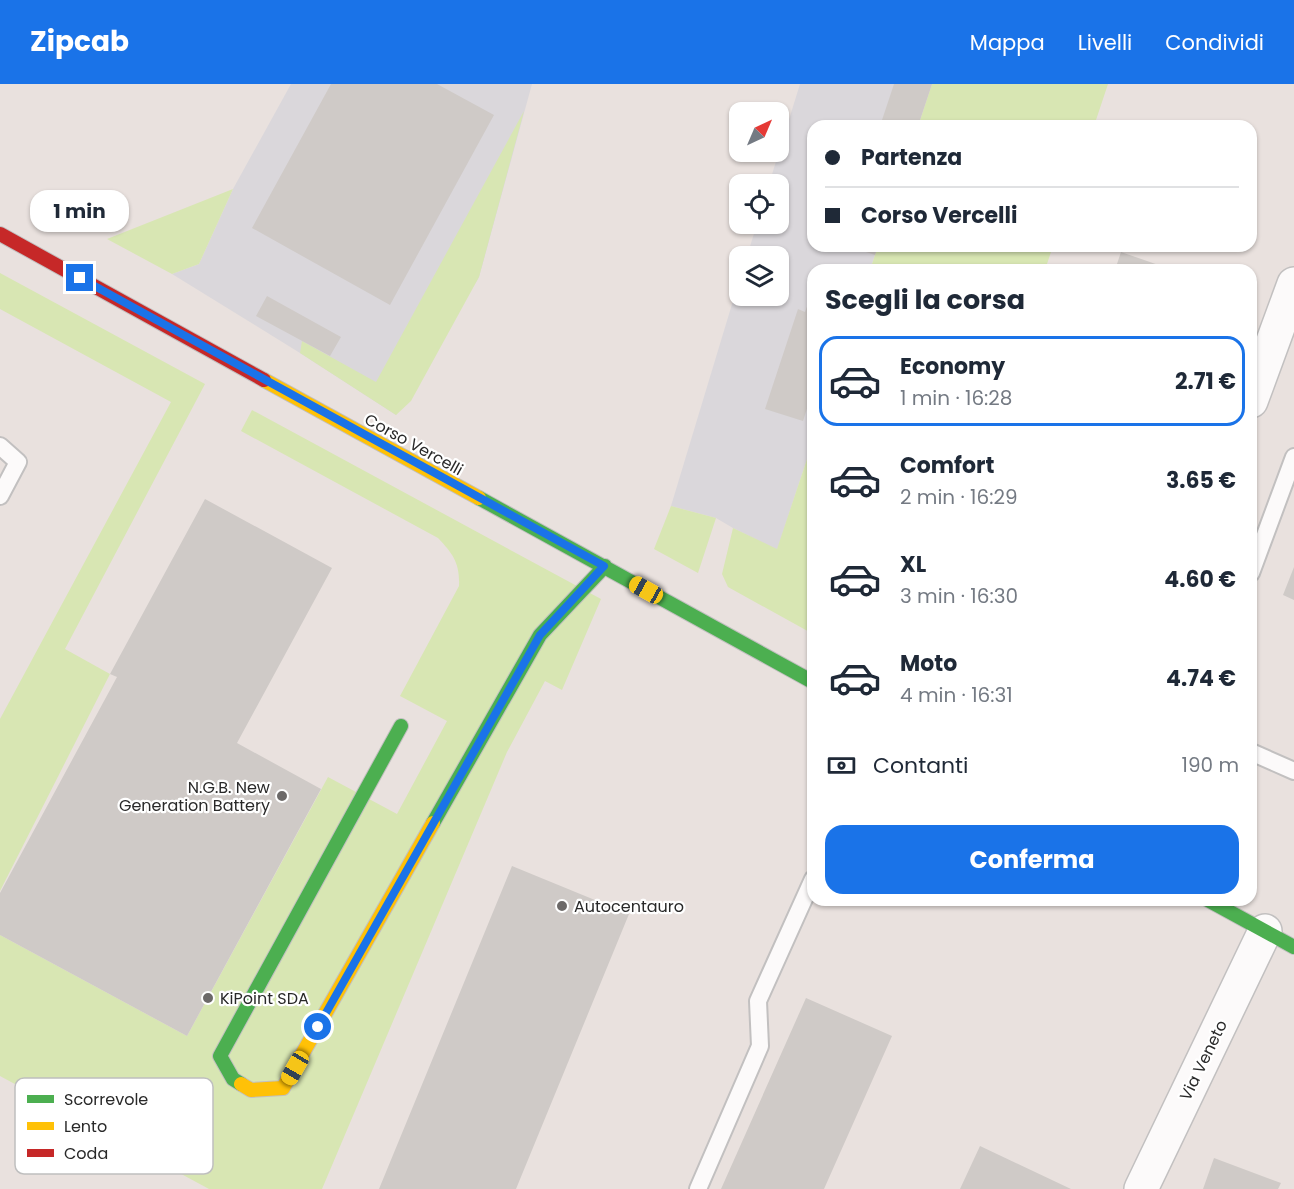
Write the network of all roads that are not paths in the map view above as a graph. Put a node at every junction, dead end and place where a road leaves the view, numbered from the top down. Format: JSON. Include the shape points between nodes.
{"nodes":[{"id":1,"x":0,"y":234,"type":"edge"},
{"id":2,"x":1294,"y":284,"type":"edge"},
{"id":3,"x":1257,"y":385,"type":"edge"},
{"id":4,"x":0,"y":446,"type":"edge"},
{"id":5,"x":1294,"y":457,"type":"edge"},
{"id":6,"x":0,"y":496,"type":"edge"},
{"id":7,"x":1257,"y":557,"type":"edge"},
{"id":8,"x":604,"y":566,"type":"junction"},
{"id":9,"x":807,"y":679,"type":"edge"},
{"id":10,"x":401,"y":726,"type":"dead end"},
{"id":11,"x":1257,"y":755,"type":"edge"},
{"id":12,"x":1294,"y":771,"type":"edge"},
{"id":13,"x":807,"y":892,"type":"edge"},
{"id":14,"x":1219,"y":906,"type":"edge"},
{"id":15,"x":1265,"y":932,"type":"junction"},
{"id":16,"x":1294,"y":947,"type":"edge"},
{"id":17,"x":698,"y":1189,"type":"edge"},
{"id":18,"x":1141,"y":1189,"type":"edge"}],
"edges":[{"from":1,"to":8,"type":"street","name":"Corso Vercelli"},
{"from":2,"to":3,"type":"street"},
{"from":4,"to":6,"type":"lane","via":[[18,462]]},
{"from":5,"to":7,"type":"lane"},
{"from":8,"to":9,"type":"street","name":"Corso Vercelli"},
{"from":8,"to":10,"type":"street","via":[[540,635],[283,1088],[251,1090],[233,1079],[220,1056]]},
{"from":11,"to":12,"type":"lane"},
{"from":13,"to":17,"type":"lane","via":[[758,1001],[760,1046]]},
{"from":14,"to":15,"type":"street"},
{"from":15,"to":16,"type":"street"},
{"from":15,"to":18,"type":"street","name":"Via Veneto"}]}
